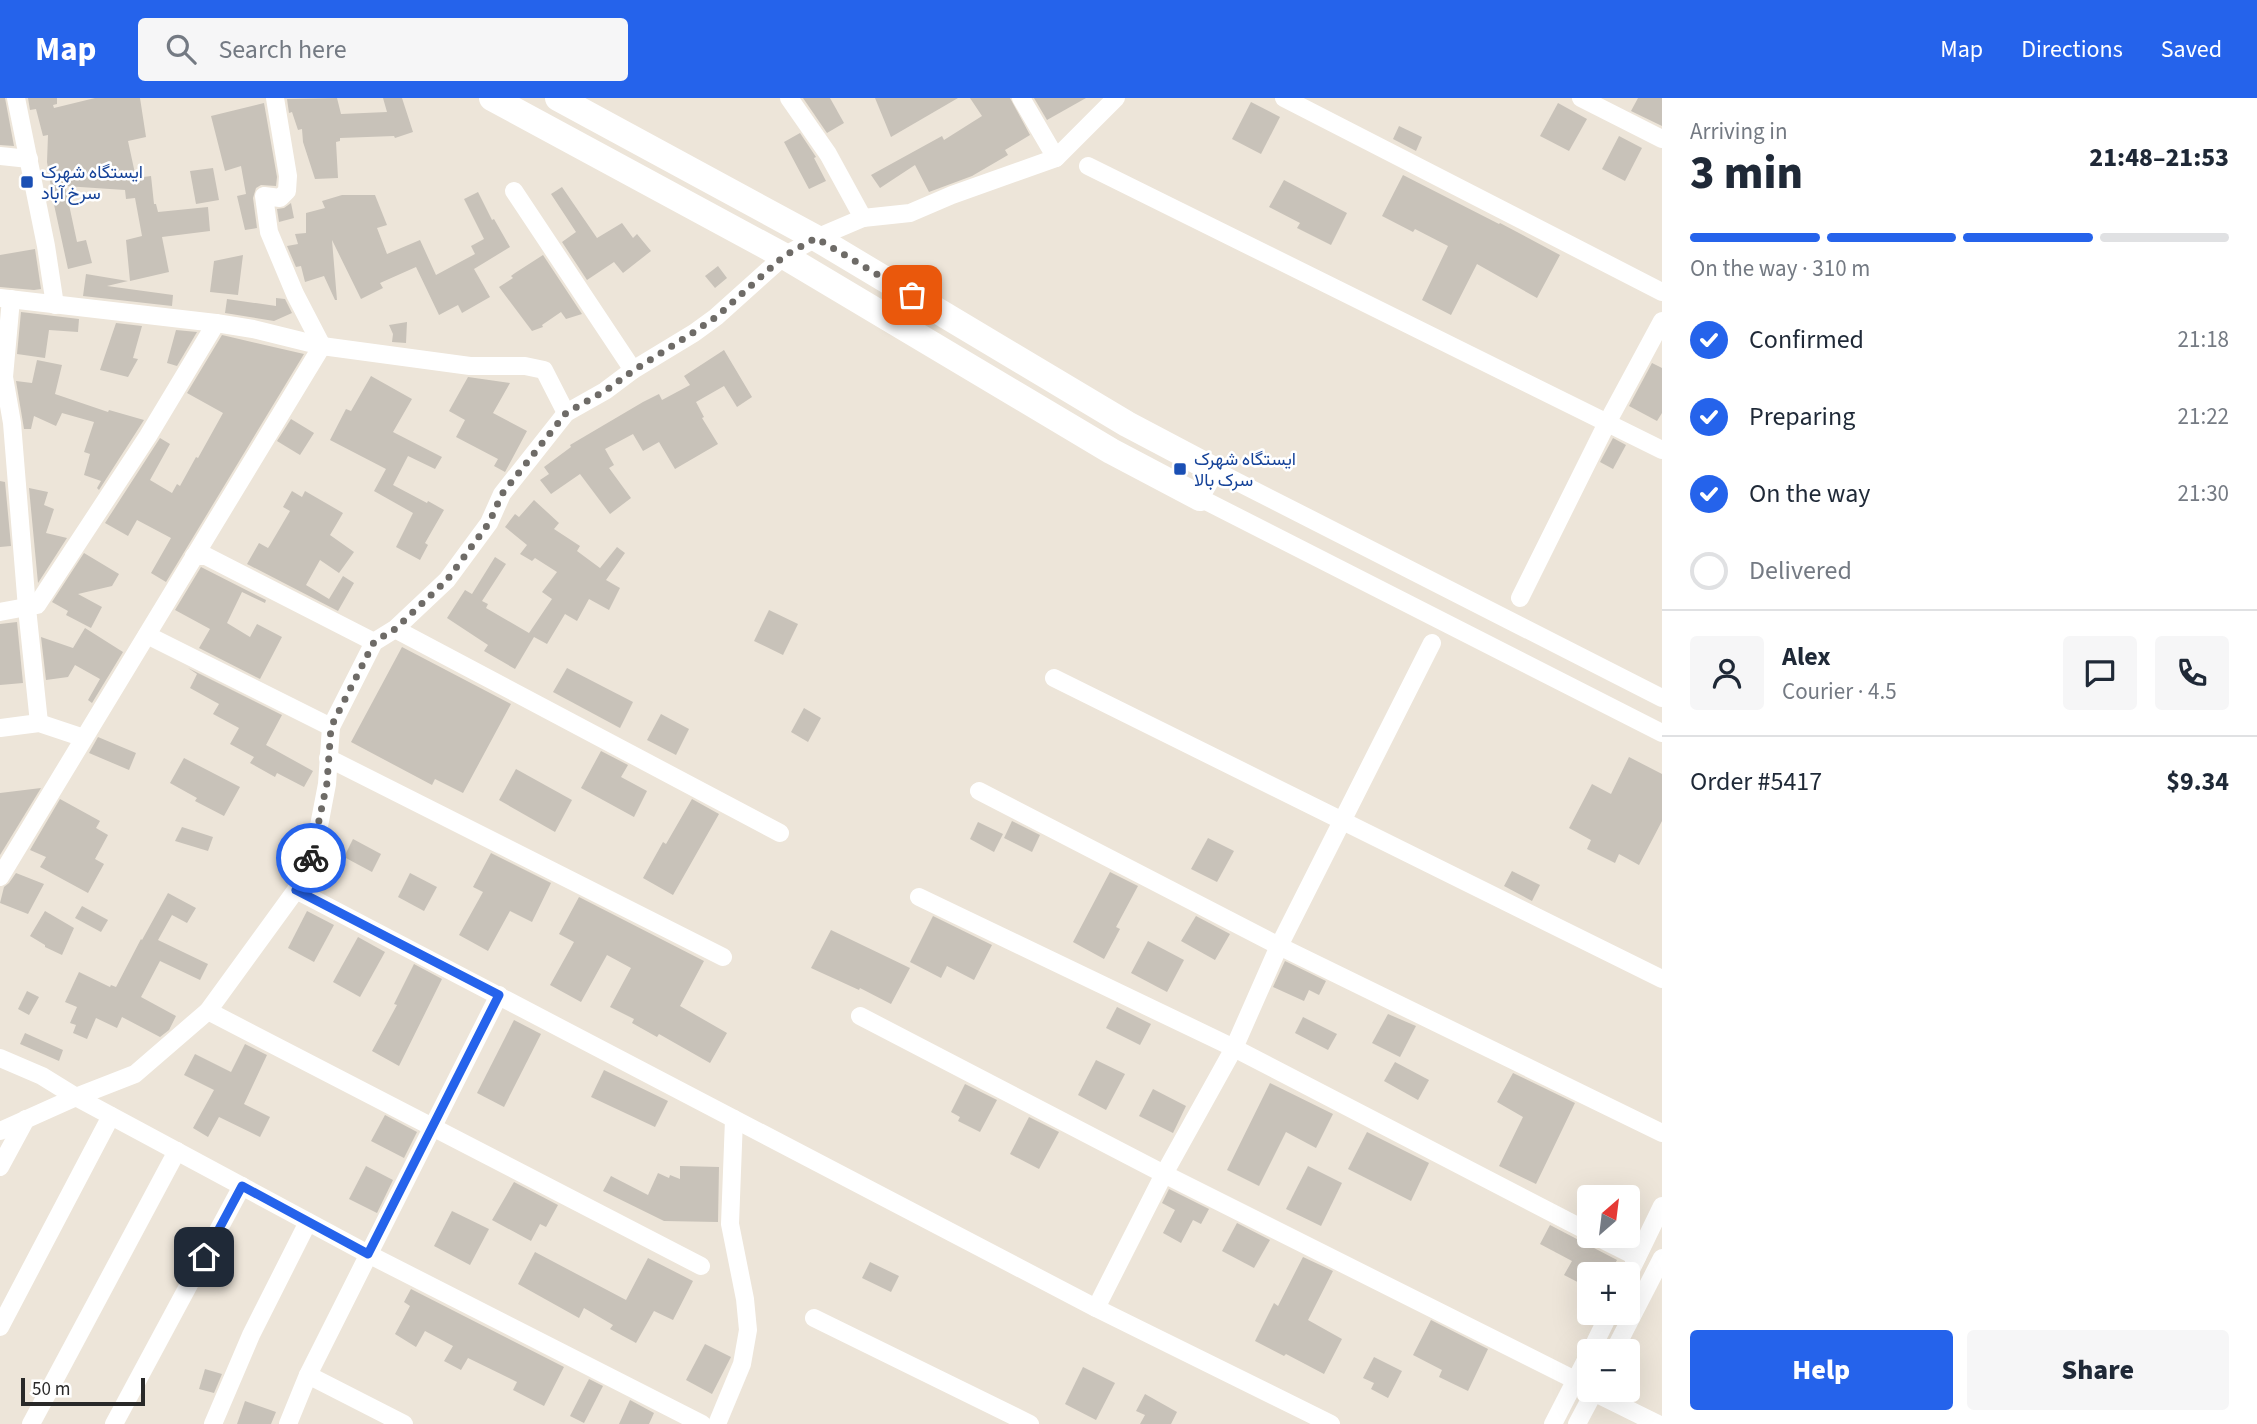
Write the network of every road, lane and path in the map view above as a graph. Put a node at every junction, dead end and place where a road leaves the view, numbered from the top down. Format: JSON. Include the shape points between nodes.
{"nodes":[{"id":1,"x":16,"y":98,"type":"edge"},
{"id":2,"x":275,"y":98,"type":"edge"},
{"id":3,"x":492,"y":98,"type":"edge"},
{"id":4,"x":558,"y":98,"type":"edge"},
{"id":5,"x":789,"y":98,"type":"edge"},
{"id":6,"x":1021,"y":98,"type":"edge"},
{"id":7,"x":1116,"y":98,"type":"edge"},
{"id":8,"x":1284,"y":98,"type":"edge"},
{"id":9,"x":1581,"y":98,"type":"edge"},
{"id":10,"x":1662,"y":139,"type":"edge"},
{"id":11,"x":0,"y":156,"type":"edge"},
{"id":12,"x":1056,"y":158,"type":"junction"},
{"id":13,"x":29,"y":159,"type":"junction"},
{"id":14,"x":1088,"y":166,"type":"dead end"},
{"id":15,"x":514,"y":191,"type":"dead end"},
{"id":16,"x":863,"y":218,"type":"junction"},
{"id":17,"x":816,"y":238,"type":"junction"},
{"id":18,"x":784,"y":256,"type":"junction"},
{"id":19,"x":1662,"y":292,"type":"edge"},
{"id":20,"x":6,"y":298,"type":"edge"},
{"id":21,"x":55,"y":305,"type":"junction"},
{"id":22,"x":1662,"y":321,"type":"edge"},
{"id":23,"x":216,"y":323,"type":"junction"},
{"id":24,"x":321,"y":346,"type":"junction"},
{"id":25,"x":634,"y":370,"type":"junction"},
{"id":26,"x":566,"y":413,"type":"junction"},
{"id":27,"x":1607,"y":423,"type":"junction"},
{"id":28,"x":1662,"y":450,"type":"edge"},
{"id":29,"x":1216,"y":471,"type":"junction"},
{"id":30,"x":9,"y":494,"type":"edge"},
{"id":31,"x":1200,"y":498,"type":"junction"},
{"id":32,"x":194,"y":556,"type":"junction"},
{"id":33,"x":1520,"y":598,"type":"dead end"},
{"id":34,"x":27,"y":608,"type":"junction"},
{"id":35,"x":0,"y":612,"type":"edge"},
{"id":36,"x":395,"y":629,"type":"junction"},
{"id":37,"x":147,"y":635,"type":"junction"},
{"id":38,"x":374,"y":642,"type":"junction"},
{"id":39,"x":1433,"y":643,"type":"dead end"},
{"id":40,"x":1054,"y":678,"type":"dead end"},
{"id":41,"x":1662,"y":698,"type":"edge"},
{"id":42,"x":39,"y":723,"type":"junction"},
{"id":43,"x":331,"y":727,"type":"junction"},
{"id":44,"x":0,"y":728,"type":"edge"},
{"id":45,"x":1662,"y":733,"type":"edge"},
{"id":46,"x":84,"y":738,"type":"junction"},
{"id":47,"x":328,"y":758,"type":"junction"},
{"id":48,"x":979,"y":791,"type":"dead end"},
{"id":49,"x":1342,"y":821,"type":"junction"},
{"id":50,"x":780,"y":833,"type":"dead end"},
{"id":51,"x":0,"y":877,"type":"edge"},
{"id":52,"x":296,"y":890,"type":"junction"},
{"id":53,"x":919,"y":897,"type":"dead end"},
{"id":54,"x":1279,"y":946,"type":"junction"},
{"id":55,"x":723,"y":957,"type":"dead end"},
{"id":56,"x":1662,"y":979,"type":"edge"},
{"id":57,"x":499,"y":995,"type":"junction"},
{"id":58,"x":208,"y":1011,"type":"junction"},
{"id":59,"x":860,"y":1016,"type":"dead end"},
{"id":60,"x":1234,"y":1048,"type":"junction"},
{"id":61,"x":0,"y":1059,"type":"edge"},
{"id":62,"x":76,"y":1097,"type":"junction"},
{"id":63,"x":111,"y":1116,"type":"junction"},
{"id":64,"x":734,"y":1118,"type":"junction"},
{"id":65,"x":26,"y":1119,"type":"junction"},
{"id":66,"x":432,"y":1128,"type":"junction"},
{"id":67,"x":0,"y":1131,"type":"edge"},
{"id":68,"x":1662,"y":1133,"type":"edge"},
{"id":69,"x":177,"y":1151,"type":"junction"},
{"id":70,"x":0,"y":1167,"type":"edge"},
{"id":71,"x":1164,"y":1174,"type":"junction"},
{"id":72,"x":242,"y":1186,"type":"junction"},
{"id":73,"x":1662,"y":1206,"type":"edge"},
{"id":74,"x":308,"y":1222,"type":"junction"},
{"id":75,"x":1577,"y":1226,"type":"edge"},
{"id":76,"x":1619,"y":1248,"type":"edge"},
{"id":77,"x":368,"y":1254,"type":"junction"},
{"id":78,"x":1637,"y":1257,"type":"junction"},
{"id":79,"x":1635,"y":1262,"type":"edge"},
{"id":80,"x":701,"y":1266,"type":"dead end"},
{"id":81,"x":1660,"y":1268,"type":"edge"},
{"id":82,"x":1096,"y":1308,"type":"junction"},
{"id":83,"x":814,"y":1318,"type":"dead end"},
{"id":84,"x":0,"y":1327,"type":"edge"},
{"id":85,"x":1621,"y":1339,"type":"edge"},
{"id":86,"x":308,"y":1375,"type":"junction"},
{"id":87,"x":1576,"y":1380,"type":"joint"},
{"id":88,"x":1588,"y":1402,"type":"edge"},
{"id":89,"x":1615,"y":1402,"type":"edge"},
{"id":90,"x":698,"y":1422,"type":"edge"},
{"id":91,"x":32,"y":1424,"type":"edge"},
{"id":92,"x":114,"y":1424,"type":"edge"},
{"id":93,"x":213,"y":1424,"type":"edge"},
{"id":94,"x":288,"y":1424,"type":"edge"},
{"id":95,"x":404,"y":1424,"type":"edge"},
{"id":96,"x":717,"y":1424,"type":"edge"},
{"id":97,"x":1030,"y":1424,"type":"edge"},
{"id":98,"x":1331,"y":1424,"type":"edge"},
{"id":99,"x":1553,"y":1424,"type":"edge"},
{"id":100,"x":1577,"y":1424,"type":"edge"},
{"id":101,"x":1658,"y":1424,"type":"edge"}],
"edges":[{"from":1,"to":13,"type":"street"},
{"from":2,"to":24,"type":"street","via":[[288,176],[287,191],[280,198],[264,196],[269,232]]},
{"from":3,"to":18,"type":"main road"},
{"from":4,"to":17,"type":"main road"},
{"from":5,"to":16,"type":"street","via":[[828,154]]},
{"from":6,"to":12,"type":"street"},
{"from":7,"to":12,"type":"street"},
{"from":8,"to":19,"type":"street"},
{"from":9,"to":10,"type":"street"},
{"from":11,"to":13,"type":"street"},
{"from":12,"to":16,"type":"street","via":[[910,213]]},
{"from":13,"to":21,"type":"street"},
{"from":14,"to":27,"type":"street"},
{"from":15,"to":25,"type":"street"},
{"from":16,"to":17,"type":"street"},
{"from":17,"to":18,"type":"street"},
{"from":17,"to":29,"type":"main road","via":[[1127,424]]},
{"from":18,"to":25,"type":"street","via":[[716,317]]},
{"from":18,"to":31,"type":"main road","via":[[1111,451]]},
{"from":20,"to":21,"type":"street"},
{"from":20,"to":30,"type":"street","via":[[4,377],[12,423]]},
{"from":21,"to":23,"type":"street"},
{"from":22,"to":27,"type":"street"},
{"from":23,"to":24,"type":"street"},
{"from":23,"to":34,"type":"street","via":[[37,605]]},
{"from":24,"to":26,"type":"street","via":[[470,366],[544,370]]},
{"from":24,"to":32,"type":"street"},
{"from":25,"to":26,"type":"street"},
{"from":26,"to":36,"type":"street","via":[[502,494],[489,523],[447,580]]},
{"from":27,"to":28,"type":"street"},
{"from":27,"to":33,"type":"street"},
{"from":29,"to":31,"type":"street"},
{"from":29,"to":41,"type":"street"},
{"from":30,"to":34,"type":"street"},
{"from":31,"to":45,"type":"street"},
{"from":32,"to":37,"type":"street"},
{"from":32,"to":38,"type":"street","via":[[206,556]]},
{"from":34,"to":35,"type":"street"},
{"from":34,"to":42,"type":"street"},
{"from":36,"to":38,"type":"street"},
{"from":36,"to":50,"type":"street"},
{"from":37,"to":43,"type":"street"},
{"from":37,"to":46,"type":"street"},
{"from":38,"to":43,"type":"street"},
{"from":39,"to":49,"type":"street"},
{"from":40,"to":49,"type":"street"},
{"from":42,"to":44,"type":"street"},
{"from":42,"to":46,"type":"street"},
{"from":43,"to":47,"type":"street"},
{"from":46,"to":51,"type":"street"},
{"from":47,"to":52,"type":"street","via":[[314,852]]},
{"from":47,"to":55,"type":"street"},
{"from":48,"to":54,"type":"street"},
{"from":49,"to":54,"type":"street"},
{"from":49,"to":56,"type":"street"},
{"from":52,"to":57,"type":"street"},
{"from":52,"to":58,"type":"street"},
{"from":53,"to":60,"type":"street"},
{"from":54,"to":60,"type":"street"},
{"from":54,"to":68,"type":"street"},
{"from":57,"to":64,"type":"street"},
{"from":57,"to":66,"type":"street"},
{"from":58,"to":62,"type":"street","via":[[135,1074]]},
{"from":58,"to":66,"type":"street"},
{"from":59,"to":71,"type":"street"},
{"from":60,"to":71,"type":"street"},
{"from":60,"to":75,"type":"street"},
{"from":61,"to":62,"type":"street","via":[[42,1076]]},
{"from":62,"to":63,"type":"street"},
{"from":62,"to":65,"type":"street"},
{"from":63,"to":69,"type":"street"},
{"from":63,"to":84,"type":"street"},
{"from":64,"to":82,"type":"street"},
{"from":64,"to":96,"type":"street","via":[[730,1224],[748,1329],[742,1364]]},
{"from":65,"to":67,"type":"street"},
{"from":65,"to":70,"type":"street"},
{"from":66,"to":77,"type":"street"},
{"from":66,"to":80,"type":"street"},
{"from":69,"to":72,"type":"street"},
{"from":69,"to":91,"type":"street"},
{"from":71,"to":82,"type":"street"},
{"from":71,"to":87,"type":"street"},
{"from":72,"to":74,"type":"street"},
{"from":72,"to":92,"type":"street"},
{"from":73,"to":78,"type":"street"},
{"from":74,"to":77,"type":"street"},
{"from":74,"to":93,"type":"street"},
{"from":76,"to":78,"type":"street"},
{"from":77,"to":86,"type":"street"},
{"from":77,"to":90,"type":"street"},
{"from":78,"to":79,"type":"street"},
{"from":81,"to":85,"type":"street"},
{"from":82,"to":98,"type":"street"},
{"from":83,"to":97,"type":"street"},
{"from":86,"to":94,"type":"street"},
{"from":86,"to":95,"type":"street"},
{"from":87,"to":99,"type":"street"},
{"from":88,"to":100,"type":"street"},
{"from":89,"to":101,"type":"street"}]}
